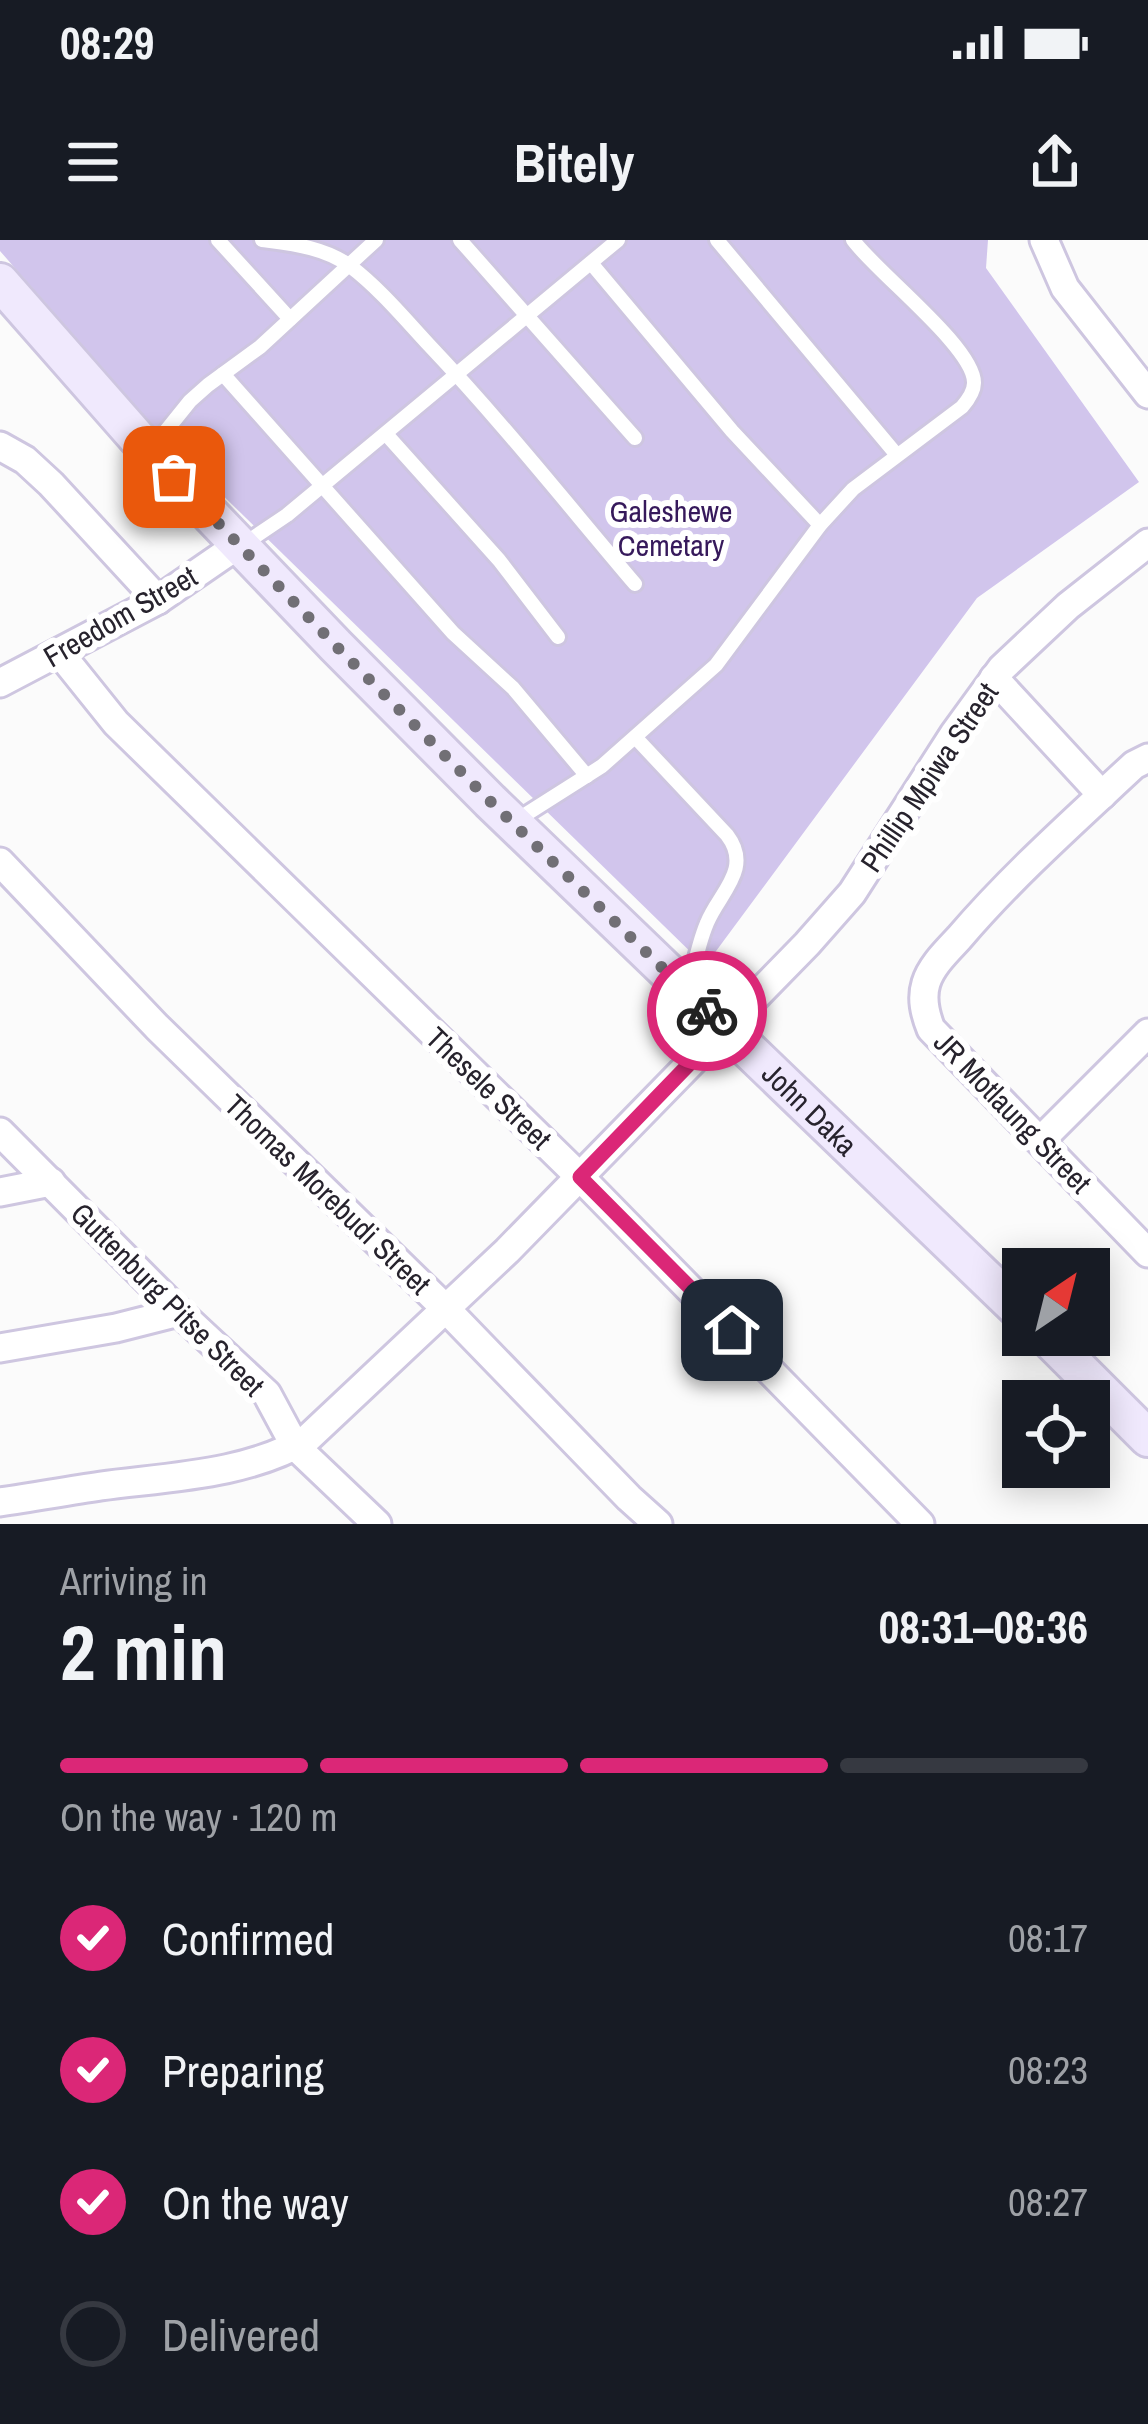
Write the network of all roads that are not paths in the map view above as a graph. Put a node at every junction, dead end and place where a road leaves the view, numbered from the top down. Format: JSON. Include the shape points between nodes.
{"nodes":[{"id":1,"x":218,"y":240,"type":"edge"},
{"id":2,"x":262,"y":240,"type":"edge"},
{"id":3,"x":376,"y":240,"type":"edge"},
{"id":4,"x":460,"y":240,"type":"edge"},
{"id":5,"x":618,"y":240,"type":"edge"},
{"id":6,"x":717,"y":240,"type":"edge"},
{"id":7,"x":853,"y":240,"type":"edge"},
{"id":8,"x":1041,"y":243,"type":"edge"},
{"id":9,"x":591,"y":262,"type":"junction"},
{"id":10,"x":348,"y":265,"type":"junction"},
{"id":11,"x":0,"y":282,"type":"edge"},
{"id":12,"x":527,"y":317,"type":"junction"},
{"id":13,"x":290,"y":319,"type":"junction"},
{"id":14,"x":223,"y":374,"type":"junction"},
{"id":15,"x":456,"y":374,"type":"junction"},
{"id":16,"x":1148,"y":394,"type":"edge"},
{"id":17,"x":386,"y":434,"type":"junction"},
{"id":18,"x":635,"y":439,"type":"dead end"},
{"id":19,"x":0,"y":446,"type":"edge"},
{"id":20,"x":150,"y":451,"type":"junction"},
{"id":21,"x":896,"y":454,"type":"junction"},
{"id":22,"x":323,"y":485,"type":"junction"},
{"id":23,"x":820,"y":525,"type":"junction"},
{"id":24,"x":1148,"y":543,"type":"edge"},
{"id":25,"x":239,"y":546,"type":"junction"},
{"id":26,"x":635,"y":584,"type":"dead end"},
{"id":27,"x":158,"y":600,"type":"junction"},
{"id":28,"x":558,"y":637,"type":"dead end"},
{"id":29,"x":59,"y":652,"type":"junction"},
{"id":30,"x":994,"y":678,"type":"junction"},
{"id":31,"x":0,"y":682,"type":"edge"},
{"id":32,"x":636,"y":738,"type":"junction"},
{"id":33,"x":1148,"y":758,"type":"edge"},
{"id":34,"x":587,"y":776,"type":"junction"},
{"id":35,"x":1102,"y":795,"type":"junction"},
{"id":36,"x":513,"y":823,"type":"junction"},
{"id":37,"x":0,"y":862,"type":"edge"},
{"id":38,"x":688,"y":991,"type":"junction"},
{"id":39,"x":724,"y":1028,"type":"junction"},
{"id":40,"x":1148,"y":1033,"type":"edge"},
{"id":41,"x":0,"y":1132,"type":"edge"},
{"id":42,"x":1041,"y":1140,"type":"junction"},
{"id":43,"x":580,"y":1177,"type":"junction"},
{"id":44,"x":51,"y":1182,"type":"junction"},
{"id":45,"x":0,"y":1192,"type":"edge"},
{"id":46,"x":1148,"y":1253,"type":"edge"},
{"id":47,"x":1002,"y":1294,"type":"edge"},
{"id":48,"x":446,"y":1310,"type":"junction"},
{"id":49,"x":179,"y":1312,"type":"junction"},
{"id":50,"x":0,"y":1348,"type":"edge"},
{"id":51,"x":1066,"y":1356,"type":"edge"},
{"id":52,"x":1148,"y":1438,"type":"edge"},
{"id":53,"x":295,"y":1446,"type":"junction"},
{"id":54,"x":0,"y":1502,"type":"edge"},
{"id":55,"x":377,"y":1524,"type":"edge"},
{"id":56,"x":658,"y":1524,"type":"edge"},
{"id":57,"x":920,"y":1524,"type":"edge"}],
"edges":[{"from":1,"to":13,"type":"lane"},
{"from":2,"to":10,"type":"lane"},
{"from":3,"to":10,"type":"lane"},
{"from":4,"to":12,"type":"lane"},
{"from":5,"to":9,"type":"lane"},
{"from":6,"to":21,"type":"lane"},
{"from":7,"to":21,"type":"lane","via":[[972,369],[975,387],[962,407]]},
{"from":8,"to":16,"type":"street","via":[[1065,288]]},
{"from":9,"to":12,"type":"lane"},
{"from":9,"to":23,"type":"lane"},
{"from":10,"to":13,"type":"lane"},
{"from":10,"to":15,"type":"lane"},
{"from":11,"to":20,"type":"street","name":"John Daka"},
{"from":12,"to":15,"type":"lane"},
{"from":12,"to":18,"type":"lane"},
{"from":13,"to":14,"type":"lane"},
{"from":14,"to":20,"type":"lane"},
{"from":14,"to":22,"type":"lane"},
{"from":15,"to":17,"type":"lane"},
{"from":15,"to":26,"type":"lane"},
{"from":17,"to":22,"type":"lane"},
{"from":17,"to":28,"type":"lane"},
{"from":19,"to":27,"type":"street","via":[[51,484]]},
{"from":20,"to":25,"type":"street","name":"John Daka"},
{"from":21,"to":23,"type":"lane"},
{"from":22,"to":25,"type":"lane"},
{"from":22,"to":34,"type":"lane"},
{"from":23,"to":32,"type":"lane","via":[[716,664]]},
{"from":24,"to":30,"type":"street","name":"Phillip Mpiwa Street"},
{"from":25,"to":27,"type":"street","name":"Freedom Street"},
{"from":25,"to":36,"type":"street","name":"John Daka"},
{"from":27,"to":29,"type":"street","name":"Freedom Street"},
{"from":29,"to":31,"type":"street","name":"Freedom Street"},
{"from":29,"to":43,"type":"street","name":"Thesele Street","via":[[116,723]]},
{"from":30,"to":35,"type":"street"},
{"from":30,"to":39,"type":"street","name":"Phillip Mpiwa Street","via":[[852,893]]},
{"from":32,"to":34,"type":"lane"},
{"from":32,"to":38,"type":"lane","via":[[736,852],[732,883],[705,926]]},
{"from":33,"to":35,"type":"street","name":"JR Motlaung Street"},
{"from":34,"to":36,"type":"lane"},
{"from":35,"to":42,"type":"street","name":"JR Motlaung Street","via":[[980,914],[925,988],[931,1029]]},
{"from":36,"to":38,"type":"street","name":"John Daka"},
{"from":37,"to":48,"type":"street","name":"Thomas Morebudi Street"},
{"from":38,"to":39,"type":"street","name":"John Daka"},
{"from":39,"to":43,"type":"street","name":"Phillip Mpiwa Street"},
{"from":39,"to":47,"type":"street","name":"John Daka"},
{"from":40,"to":42,"type":"street"},
{"from":41,"to":44,"type":"street","name":"Guttenburg Pitse Street"},
{"from":42,"to":46,"type":"street","name":"JR Motlaung Street"},
{"from":43,"to":48,"type":"street","name":"Phillip Mpiwa Street"},
{"from":43,"to":57,"type":"street","name":"Thesele Street"},
{"from":44,"to":45,"type":"street"},
{"from":44,"to":49,"type":"street","name":"Guttenburg Pitse Street"},
{"from":48,"to":53,"type":"street","name":"Phillip Mpiwa Street"},
{"from":48,"to":56,"type":"street","name":"Thomas Morebudi Street"},
{"from":49,"to":50,"type":"street"},
{"from":49,"to":53,"type":"street","name":"Guttenburg Pitse Street","via":[[267,1394]]},
{"from":51,"to":52,"type":"street"},
{"from":53,"to":54,"type":"street","via":[[170,1478]]},
{"from":53,"to":55,"type":"street","name":"Guttenburg Pitse Street"}]}
